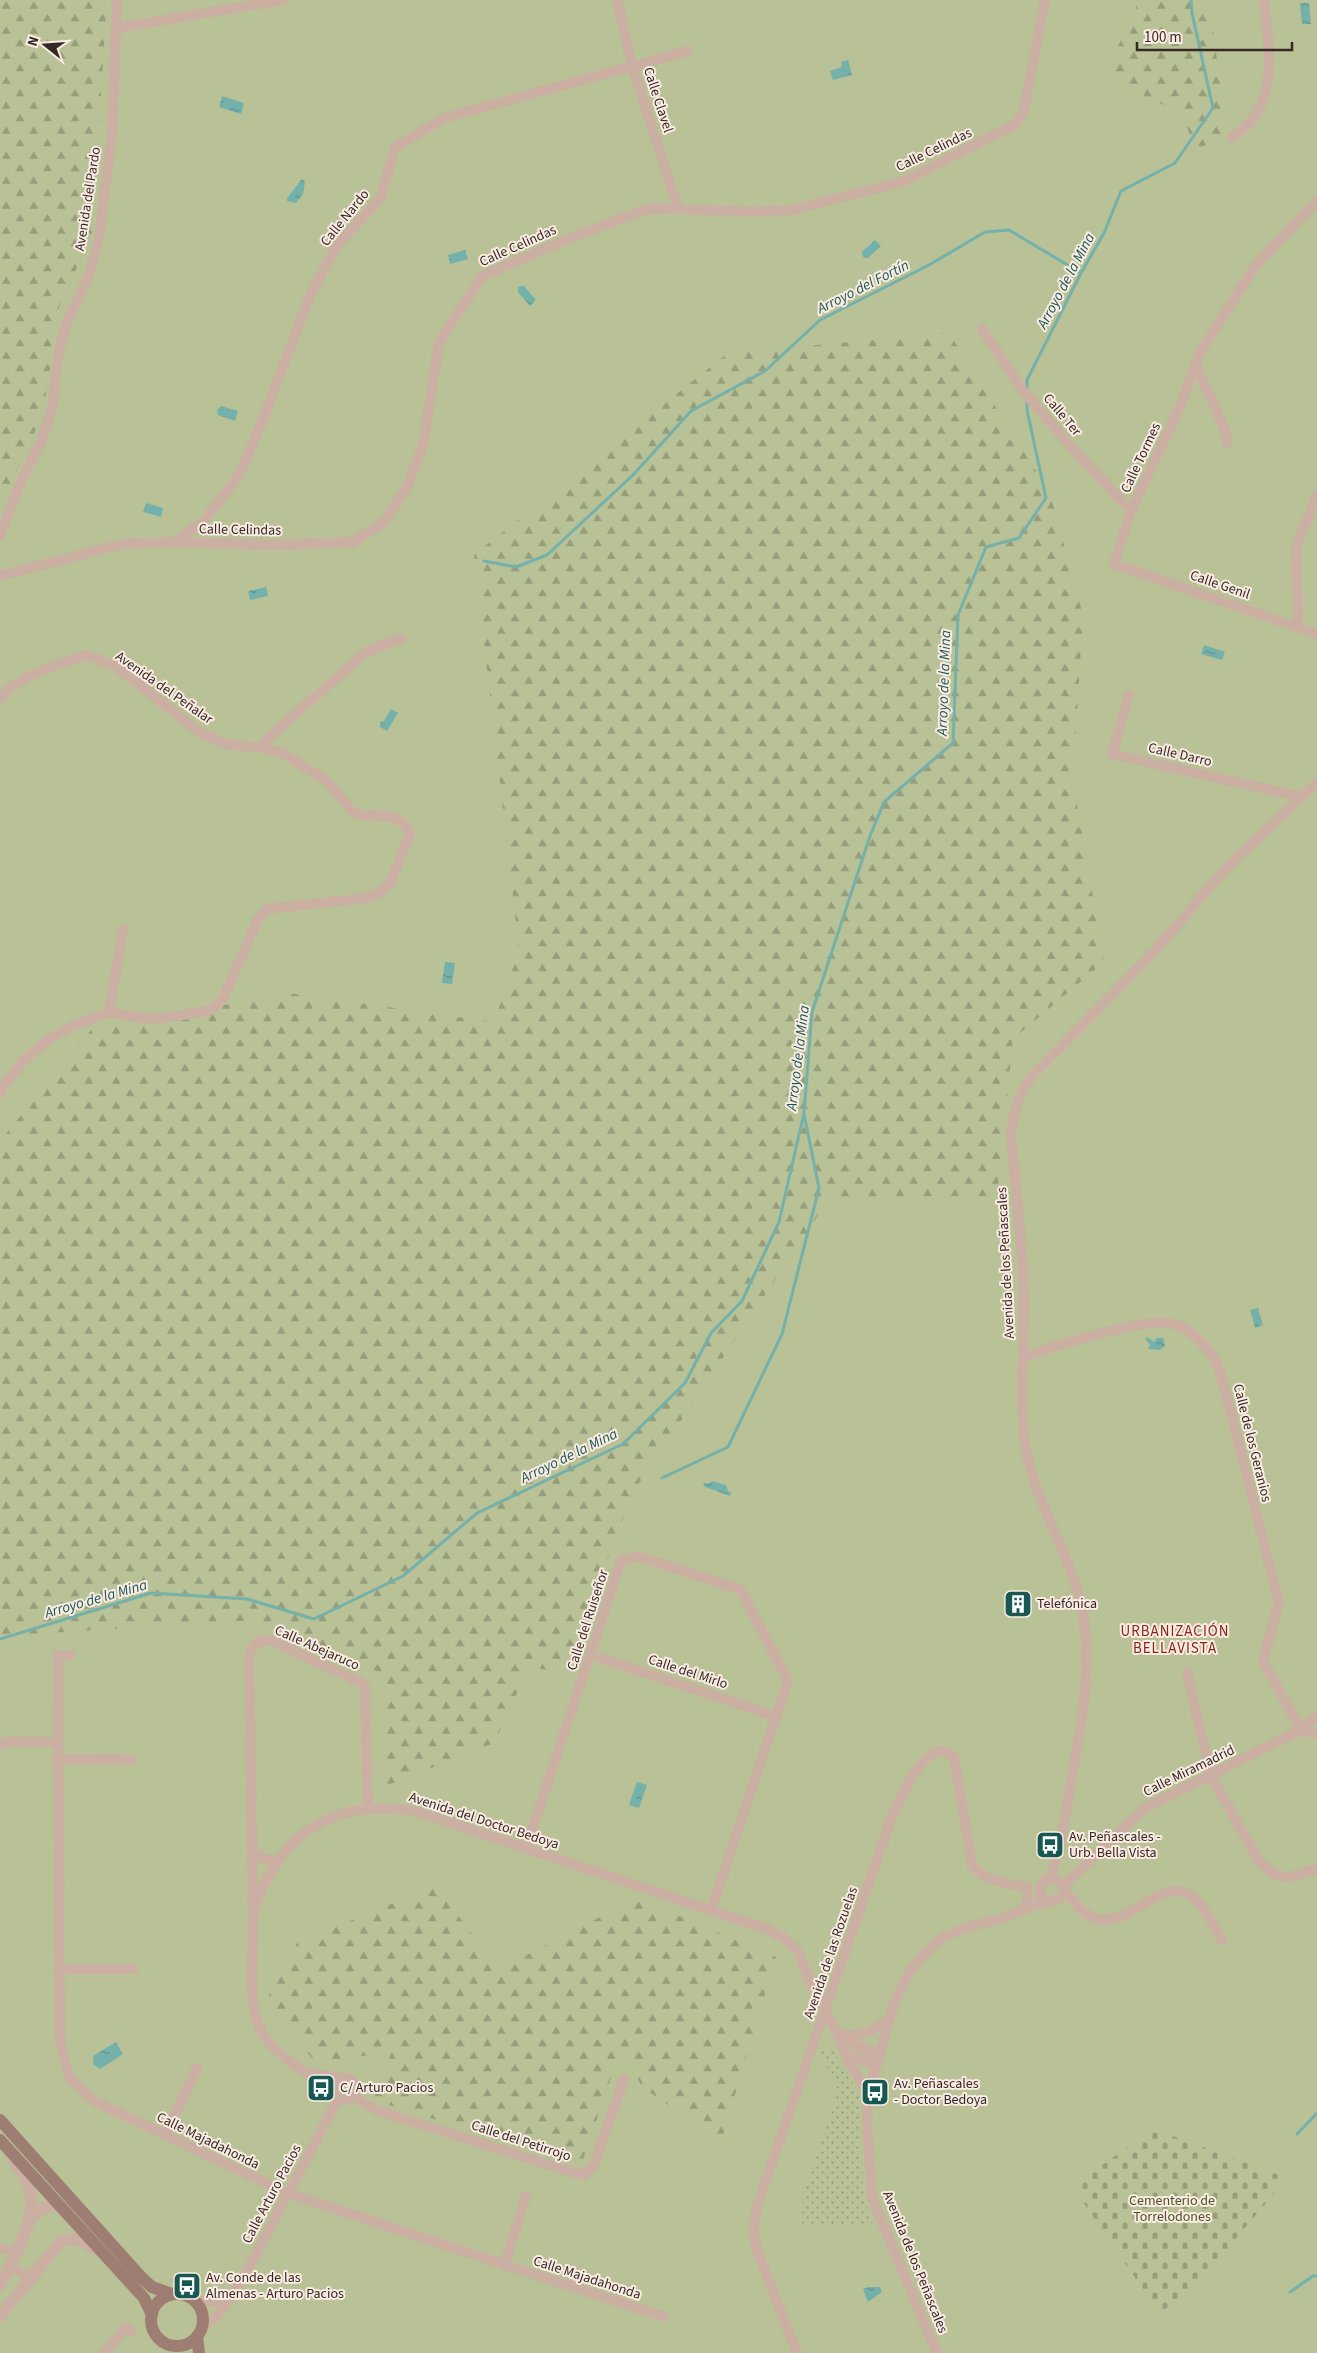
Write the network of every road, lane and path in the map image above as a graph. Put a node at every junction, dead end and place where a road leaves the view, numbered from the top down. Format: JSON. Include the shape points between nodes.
{"nodes":[{"id":1,"x":117,"y":0,"type":"edge"},
{"id":2,"x":283,"y":0,"type":"edge"},
{"id":3,"x":617,"y":0,"type":"edge"},
{"id":4,"x":1045,"y":0,"type":"edge"},
{"id":5,"x":1264,"y":0,"type":"edge"},
{"id":6,"x":116,"y":28,"type":"junction"},
{"id":7,"x":688,"y":52,"type":"dead end"},
{"id":8,"x":632,"y":68,"type":"junction"},
{"id":9,"x":1232,"y":138,"type":"dead end"},
{"id":10,"x":1317,"y":201,"type":"edge"},
{"id":11,"x":678,"y":208,"type":"junction"},
{"id":12,"x":982,"y":329,"type":"dead end"},
{"id":13,"x":1196,"y":366,"type":"junction"},
{"id":14,"x":1227,"y":443,"type":"dead end"},
{"id":15,"x":1317,"y":495,"type":"edge"},
{"id":16,"x":1131,"y":511,"type":"junction"},
{"id":17,"x":0,"y":535,"type":"edge"},
{"id":18,"x":174,"y":542,"type":"junction"},
{"id":19,"x":1114,"y":564,"type":"joint"},
{"id":20,"x":0,"y":576,"type":"edge"},
{"id":21,"x":1298,"y":627,"type":"junction"},
{"id":22,"x":1317,"y":634,"type":"edge"},
{"id":23,"x":400,"y":638,"type":"dead end"},
{"id":24,"x":1129,"y":695,"type":"dead end"},
{"id":25,"x":0,"y":699,"type":"edge"},
{"id":26,"x":263,"y":748,"type":"junction"},
{"id":27,"x":1317,"y":783,"type":"edge"},
{"id":28,"x":1301,"y":796,"type":"junction"},
{"id":29,"x":123,"y":930,"type":"dead end"},
{"id":30,"x":109,"y":1012,"type":"junction"},
{"id":31,"x":0,"y":1093,"type":"edge"},
{"id":32,"x":1024,"y":1358,"type":"junction"},
{"id":33,"x":591,"y":1654,"type":"junction"},
{"id":34,"x":70,"y":1655,"type":"dead end"},
{"id":35,"x":1187,"y":1672,"type":"dead end"},
{"id":36,"x":775,"y":1716,"type":"junction"},
{"id":37,"x":1317,"y":1716,"type":"edge"},
{"id":38,"x":1301,"y":1730,"type":"junction"},
{"id":39,"x":1317,"y":1734,"type":"edge"},
{"id":40,"x":57,"y":1742,"type":"junction"},
{"id":41,"x":0,"y":1745,"type":"edge"},
{"id":42,"x":57,"y":1759,"type":"junction"},
{"id":43,"x":132,"y":1760,"type":"dead end"},
{"id":44,"x":1211,"y":1776,"type":"junction"},
{"id":45,"x":368,"y":1807,"type":"junction"},
{"id":46,"x":526,"y":1848,"type":"junction"},
{"id":47,"x":252,"y":1849,"type":"junction"},
{"id":48,"x":278,"y":1861,"type":"junction"},
{"id":49,"x":1317,"y":1869,"type":"edge"},
{"id":50,"x":1059,"y":1883,"type":"junction"},
{"id":51,"x":1027,"y":1887,"type":"junction"},
{"id":52,"x":1040,"y":1892,"type":"junction"},
{"id":53,"x":1055,"y":1900,"type":"junction"},
{"id":54,"x":1074,"y":1905,"type":"junction"},
{"id":55,"x":1033,"y":1906,"type":"junction"},
{"id":56,"x":711,"y":1910,"type":"junction"},
{"id":57,"x":1024,"y":1910,"type":"junction"},
{"id":58,"x":253,"y":1918,"type":"junction"},
{"id":59,"x":1222,"y":1940,"type":"dead end"},
{"id":60,"x":59,"y":1969,"type":"junction"},
{"id":61,"x":133,"y":1969,"type":"dead end"},
{"id":62,"x":825,"y":2011,"type":"junction"},
{"id":63,"x":888,"y":2021,"type":"junction"},
{"id":64,"x":838,"y":2034,"type":"junction"},
{"id":65,"x":845,"y":2054,"type":"junction"},
{"id":66,"x":879,"y":2054,"type":"junction"},
{"id":67,"x":876,"y":2065,"type":"junction"},
{"id":68,"x":197,"y":2068,"type":"dead end"},
{"id":69,"x":307,"y":2072,"type":"junction"},
{"id":70,"x":343,"y":2078,"type":"junction"},
{"id":71,"x":624,"y":2079,"type":"dead end"},
{"id":72,"x":868,"y":2094,"type":"junction"},
{"id":73,"x":336,"y":2096,"type":"junction"},
{"id":74,"x":352,"y":2096,"type":"junction"},
{"id":75,"x":0,"y":2120,"type":"edge"},
{"id":76,"x":165,"y":2135,"type":"junction"},
{"id":77,"x":0,"y":2140,"type":"edge"},
{"id":78,"x":0,"y":2144,"type":"edge"},
{"id":79,"x":287,"y":2194,"type":"junction"},
{"id":80,"x":526,"y":2196,"type":"dead end"},
{"id":81,"x":62,"y":2206,"type":"junction"},
{"id":82,"x":29,"y":2222,"type":"junction"},
{"id":83,"x":0,"y":2248,"type":"edge"},
{"id":84,"x":15,"y":2252,"type":"junction"},
{"id":85,"x":101,"y":2253,"type":"junction"},
{"id":86,"x":129,"y":2264,"type":"junction"},
{"id":87,"x":9,"y":2265,"type":"junction"},
{"id":88,"x":504,"y":2266,"type":"junction"},
{"id":89,"x":31,"y":2279,"type":"junction"},
{"id":90,"x":0,"y":2285,"type":"edge"},
{"id":91,"x":172,"y":2294,"type":"junction"},
{"id":92,"x":195,"y":2301,"type":"junction"},
{"id":93,"x":227,"y":2302,"type":"junction"},
{"id":94,"x":152,"y":2315,"type":"junction"},
{"id":95,"x":0,"y":2316,"type":"edge"},
{"id":96,"x":664,"y":2317,"type":"dead end"},
{"id":97,"x":131,"y":2332,"type":"dead end"},
{"id":98,"x":199,"y":2333,"type":"junction"},
{"id":99,"x":180,"y":2349,"type":"edge"},
{"id":100,"x":104,"y":2353,"type":"edge"},
{"id":101,"x":199,"y":2353,"type":"edge"},
{"id":102,"x":797,"y":2353,"type":"edge"},
{"id":103,"x":937,"y":2353,"type":"edge"}],
"edges":[{"from":1,"to":6,"type":"street","name":"Avenida del Pardo"},
{"from":2,"to":6,"type":"street"},
{"from":3,"to":8,"type":"street","name":"Calle Clavel"},
{"from":4,"to":11,"type":"street","name":"Calle Celindas","via":[[1024,110],[1016,124],[905,181],[791,210],[759,212]]},
{"from":5,"to":9,"type":"street","via":[[1269,67],[1267,85],[1254,118]]},
{"from":6,"to":17,"type":"street","name":"Avenida del Pardo","via":[[112,133],[99,238],[90,273],[67,322],[59,350],[52,408],[41,442]]},
{"from":7,"to":8,"type":"street","name":"Calle Nardo"},
{"from":8,"to":11,"type":"street","name":"Calle Clavel"},
{"from":8,"to":18,"type":"street","name":"Calle Nardo","via":[[444,118],[395,147],[381,196],[336,247],[311,293],[239,475],[205,520]]},
{"from":10,"to":13,"type":"street","name":"Calle Tormes","via":[[1256,265],[1200,352]]},
{"from":11,"to":18,"type":"street","name":"Calle Celindas","via":[[650,208],[482,276],[439,343],[423,445],[407,487],[384,522],[353,542],[274,545]]},
{"from":12,"to":16,"type":"street","name":"Calle Ter","via":[[1021,388]]},
{"from":13,"to":14,"type":"street","via":[[1226,432]]},
{"from":13,"to":16,"type":"street","name":"Calle Tormes"},
{"from":15,"to":21,"type":"street","via":[[1296,547]]},
{"from":16,"to":19,"type":"street","name":"Calle Tormes"},
{"from":18,"to":20,"type":"street","name":"Calle Celindas","via":[[122,544]]},
{"from":19,"to":21,"type":"street","name":"Calle Genil"},
{"from":21,"to":22,"type":"street","name":"Calle Genil"},
{"from":23,"to":26,"type":"street","via":[[366,652],[267,739]]},
{"from":24,"to":28,"type":"street","name":"Calle Darro","via":[[1112,754]]},
{"from":25,"to":26,"type":"street","name":"Avenida del Peñalar","via":[[8,689],[31,676],[85,655],[114,665],[201,733],[226,744]]},
{"from":26,"to":30,"type":"street","name":"Avenida del Peñalar","via":[[282,753],[322,777],[353,812],[395,817],[407,827],[409,839],[390,883],[366,898],[267,909],[257,921],[223,999],[210,1011],[163,1018]]},
{"from":27,"to":28,"type":"street","name":"Avenida de los Peñascales"},
{"from":28,"to":32,"type":"street","name":"Avenida de los Peñascales","via":[[1226,868],[1153,953],[1031,1077],[1020,1094],[1011,1133],[1024,1295]]},
{"from":29,"to":30,"type":"street"},
{"from":30,"to":31,"type":"street","via":[[46,1040],[22,1062]]},
{"from":32,"to":38,"type":"street","name":"Calle de los Geranios","via":[[1100,1334],[1154,1322],[1182,1328],[1205,1345],[1214,1357],[1279,1602],[1263,1661]]},
{"from":32,"to":50,"type":"street","name":"Avenida de los Peñascales","via":[[1023,1426],[1027,1451],[1034,1478],[1079,1596],[1087,1666],[1085,1702],[1059,1852]]},
{"from":33,"to":36,"type":"street","name":"Calle del Mirlo"},
{"from":33,"to":36,"type":"street","name":"Calle del Ruiseñor","via":[[621,1561],[636,1556],[740,1589],[788,1681]]},
{"from":33,"to":46,"type":"street","name":"Calle del Ruiseñor"},
{"from":34,"to":40,"type":"street","name":"Calle Majadahonda","via":[[58,1655]]},
{"from":35,"to":44,"type":"street"},
{"from":36,"to":56,"type":"street","name":"Calle del Ruiseñor"},
{"from":37,"to":38,"type":"street","name":"Calle Miramadrid"},
{"from":38,"to":39,"type":"street"},
{"from":38,"to":44,"type":"street","name":"Calle Miramadrid"},
{"from":40,"to":41,"type":"street"},
{"from":40,"to":42,"type":"street","name":"Calle Majadahonda"},
{"from":42,"to":43,"type":"street"},
{"from":42,"to":60,"type":"street","name":"Calle Majadahonda"},
{"from":44,"to":49,"type":"street","via":[[1260,1863],[1269,1871],[1289,1878]]},
{"from":44,"to":50,"type":"street","name":"Calle Miramadrid","via":[[1145,1808]]},
{"from":45,"to":46,"type":"street","name":"Avenida del Doctor Bedoya","via":[[415,1811]]},
{"from":45,"to":47,"type":"street","name":"Calle Abejaruco","via":[[365,1687],[361,1682],[273,1641],[257,1641],[249,1658]]},
{"from":45,"to":48,"type":"street","name":"Avenida del Doctor Bedoya","via":[[323,1821],[302,1836]]},
{"from":46,"to":56,"type":"street","name":"Avenida del Doctor Bedoya"},
{"from":47,"to":48,"type":"street","via":[[264,1859]]},
{"from":47,"to":58,"type":"street","name":"Calle Abejaruco"},
{"from":48,"to":58,"type":"street","name":"Avenida del Doctor Bedoya","via":[[262,1888]]},
{"from":50,"to":52,"type":"street","via":[[1042,1882]]},
{"from":50,"to":53,"type":"street","via":[[1063,1894]]},
{"from":50,"to":54,"type":"street"},
{"from":51,"to":52,"type":"street","name":"Avenida de las Rozuelas"},
{"from":51,"to":57,"type":"street","via":[[1028,1900]]},
{"from":51,"to":62,"type":"street","name":"Avenida de las Rozuelas","via":[[977,1873],[972,1864],[954,1758],[947,1752],[933,1754],[900,1799]]},
{"from":52,"to":53,"type":"street","via":[[1044,1899]]},
{"from":52,"to":55,"type":"street"},
{"from":53,"to":54,"type":"street"},
{"from":53,"to":55,"type":"street","name":"Avenida de los Peñascales"},
{"from":54,"to":59,"type":"street","via":[[1084,1913],[1106,1920],[1128,1915],[1158,1895],[1169,1891],[1181,1892],[1198,1902]]},
{"from":55,"to":57,"type":"street","name":"Avenida de los Peñascales"},
{"from":56,"to":62,"type":"street","name":"Avenida del Doctor Bedoya","via":[[767,1929],[785,1939],[801,1958]]},
{"from":57,"to":63,"type":"street","name":"Avenida de los Peñascales","via":[[942,1938],[910,1971],[897,1994]]},
{"from":58,"to":69,"type":"street","name":"Avenida del Doctor Bedoya","via":[[254,2012],[262,2032],[278,2052]]},
{"from":60,"to":61,"type":"street"},
{"from":60,"to":76,"type":"street","name":"Calle Majadahonda","via":[[60,2042],[69,2077],[94,2101]]},
{"from":62,"to":64,"type":"street","name":"Avenida del Doctor Bedoya"},
{"from":62,"to":102,"type":"street","name":"Avenida de las Rozuelas","via":[[757,2206],[754,2223],[758,2253]]},
{"from":63,"to":64,"type":"street","via":[[869,2033],[856,2036]]},
{"from":63,"to":66,"type":"street","name":"Avenida de los Peñascales"},
{"from":64,"to":65,"type":"street","name":"Avenida del Doctor Bedoya"},
{"from":64,"to":66,"type":"street"},
{"from":65,"to":67,"type":"street"},
{"from":65,"to":72,"type":"street","name":"Avenida del Doctor Bedoya"},
{"from":66,"to":67,"type":"street","name":"Avenida de los Peñascales"},
{"from":67,"to":72,"type":"street","name":"Avenida de los Peñascales"},
{"from":68,"to":76,"type":"street"},
{"from":69,"to":70,"type":"street","name":"Avenida del Doctor Bedoya"},
{"from":69,"to":73,"type":"street","name":"Avenida del Doctor Bedoya"},
{"from":70,"to":73,"type":"street","via":[[334,2085]]},
{"from":70,"to":74,"type":"street","via":[[353,2084]]},
{"from":71,"to":74,"type":"street","name":"Calle del Petirrojo","via":[[596,2160],[585,2174],[376,2110]]},
{"from":72,"to":103,"type":"street","name":"Avenida de los Peñascales","via":[[872,2198]]},
{"from":73,"to":74,"type":"street","via":[[346,2100]]},
{"from":73,"to":79,"type":"street","name":"Calle Arturo Pacios"},
{"from":75,"to":86,"type":"main road"},
{"from":76,"to":79,"type":"street","name":"Calle Majadahonda"},
{"from":77,"to":81,"type":"main road"},
{"from":78,"to":82,"type":"street","via":[[27,2180],[31,2194]]},
{"from":79,"to":88,"type":"street","name":"Calle Majadahonda"},
{"from":79,"to":93,"type":"street","name":"Calle Arturo Pacios"},
{"from":80,"to":88,"type":"street"},
{"from":81,"to":82,"type":"street","via":[[38,2210]]},
{"from":81,"to":85,"type":"main road"},
{"from":81,"to":86,"type":"street","via":[[75,2210]]},
{"from":82,"to":84,"type":"street"},
{"from":83,"to":84,"type":"street"},
{"from":84,"to":87,"type":"street"},
{"from":85,"to":89,"type":"street","via":[[81,2239],[61,2241]]},
{"from":85,"to":94,"type":"main road","via":[[144,2298]]},
{"from":86,"to":91,"type":"main road","via":[[152,2287]]},
{"from":87,"to":89,"type":"street"},
{"from":87,"to":90,"type":"street"},
{"from":88,"to":96,"type":"street","name":"Calle Majadahonda"},
{"from":89,"to":95,"type":"street"},
{"from":91,"to":92,"type":"main road","via":[[184,2295]]},
{"from":91,"to":94,"type":"main road","via":[[159,2302]]},
{"from":92,"to":93,"type":"street"},
{"from":92,"to":98,"type":"main road","via":[[202,2314]]},
{"from":93,"to":98,"type":"street","name":"Calle Arturo Pacios"},
{"from":94,"to":99,"type":"main road","via":[[154,2332],[160,2339]]},
{"from":97,"to":100,"type":"street","via":[[126,2327]]},
{"from":98,"to":99,"type":"main road"},
{"from":98,"to":101,"type":"main road"}]}
